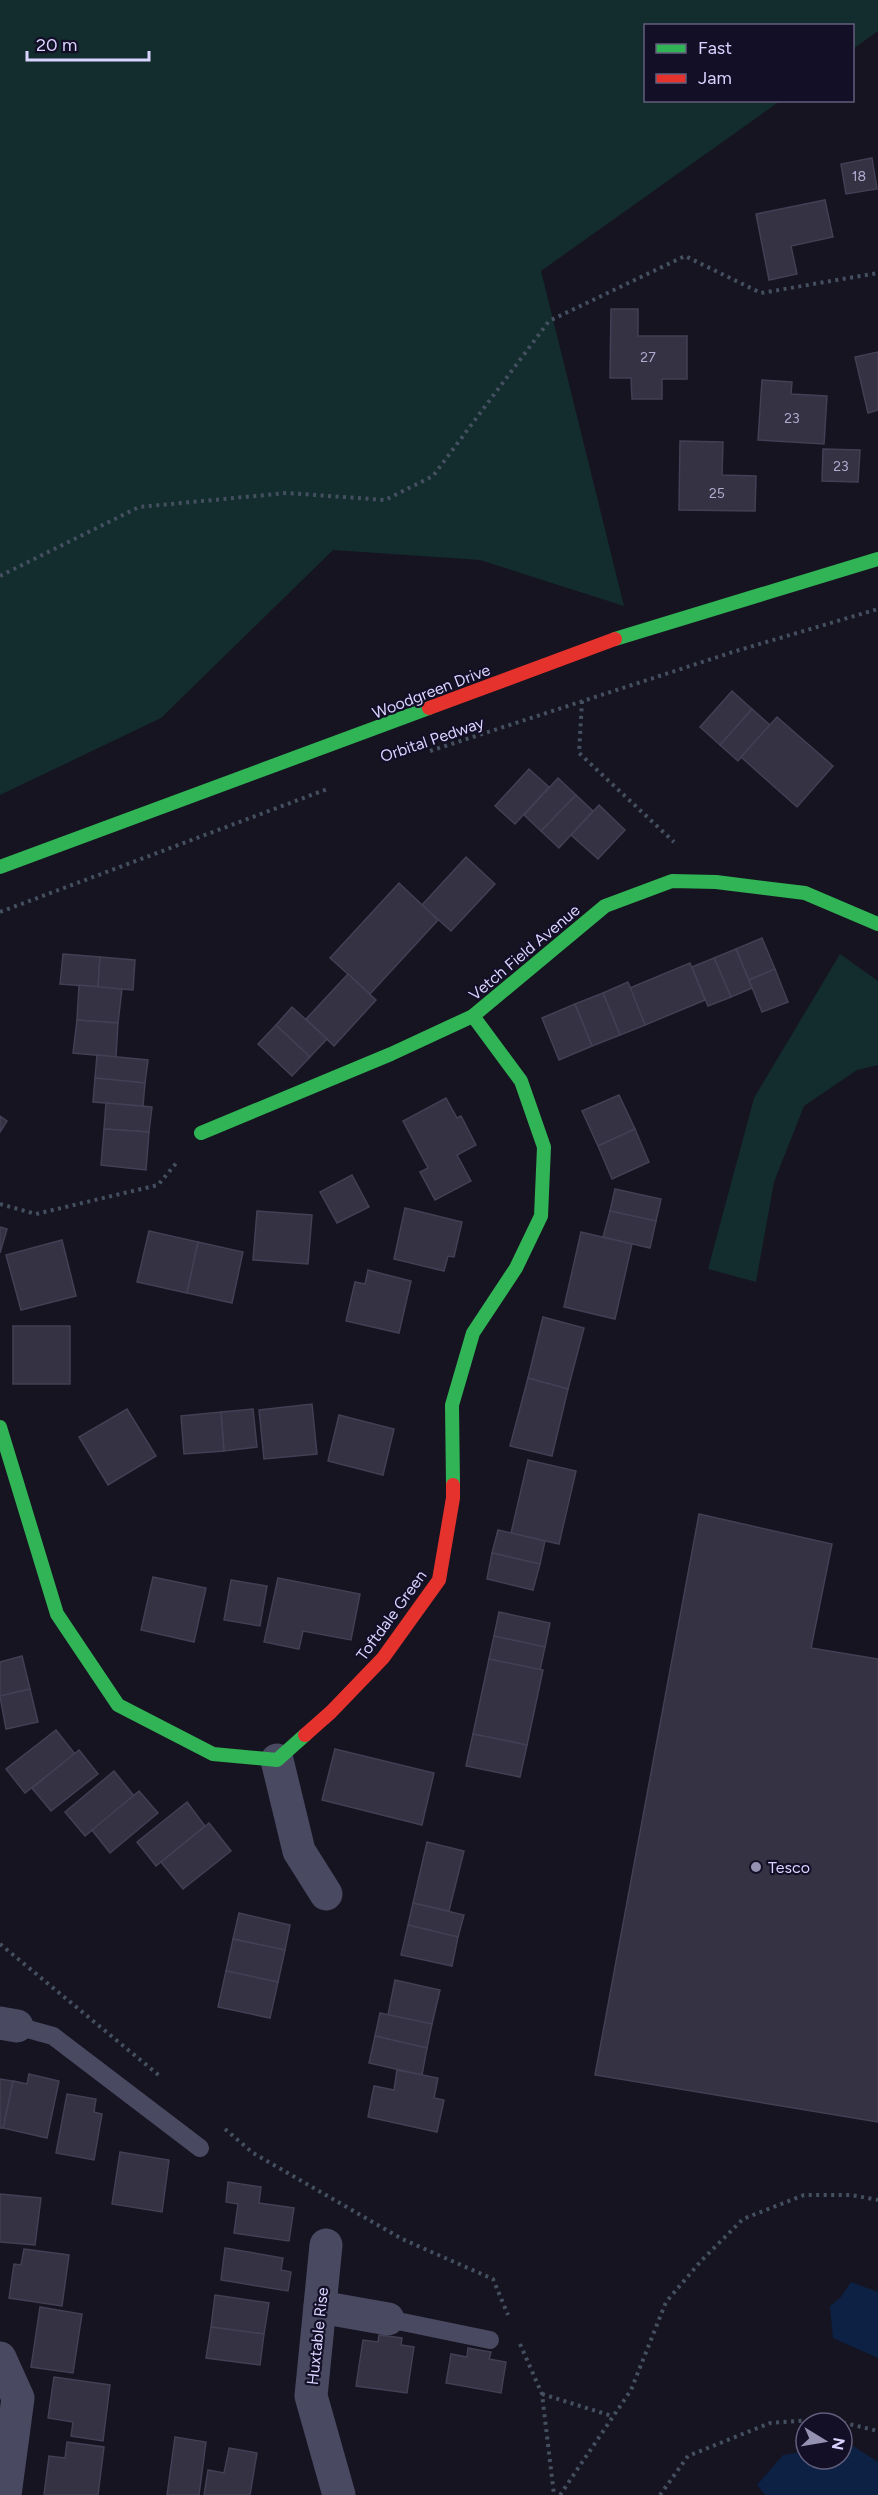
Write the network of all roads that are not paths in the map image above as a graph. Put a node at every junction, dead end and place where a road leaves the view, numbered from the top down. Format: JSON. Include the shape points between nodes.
{"nodes":[{"id":1,"x":878,"y":559,"type":"edge"},
{"id":2,"x":0,"y":867,"type":"edge"},
{"id":3,"x":878,"y":924,"type":"edge"},
{"id":4,"x":472,"y":1016,"type":"junction"},
{"id":5,"x":201,"y":1134,"type":"road end"},
{"id":6,"x":0,"y":1427,"type":"edge"},
{"id":7,"x":277,"y":1760,"type":"junction"},
{"id":8,"x":327,"y":1894,"type":"dead end"},
{"id":9,"x":8,"y":2024,"type":"edge"},
{"id":10,"x":200,"y":2148,"type":"dead end"},
{"id":11,"x":326,"y":2245,"type":"dead end"},
{"id":12,"x":320,"y":2307,"type":"junction"},
{"id":13,"x":388,"y":2319,"type":"joint"},
{"id":14,"x":490,"y":2340,"type":"dead end"},
{"id":15,"x":0,"y":2358,"type":"edge"},
{"id":16,"x":5,"y":2495,"type":"edge"},
{"id":17,"x":339,"y":2495,"type":"edge"}],
"edges":[{"from":1,"to":2,"type":"street","name":"Woodgreen Drive","via":[[629,634]]},
{"from":3,"to":4,"type":"street","name":"Vetch Field Avenue","via":[[805,893],[672,881],[605,906]]},
{"from":4,"to":5,"type":"street","name":"Vetch Field Avenue"},
{"from":4,"to":7,"type":"street","name":"Toftdale Green","via":[[521,1081],[544,1147],[541,1216],[516,1268],[473,1333],[452,1405],[453,1498],[439,1580],[383,1658]]},
{"from":6,"to":7,"type":"street","via":[[57,1614],[118,1705],[213,1754]]},
{"from":7,"to":8,"type":"street","via":[[299,1851]]},
{"from":9,"to":10,"type":"lane","via":[[53,2036]]},
{"from":11,"to":12,"type":"street","name":"Huxtable Rise"},
{"from":12,"to":13,"type":"street"},
{"from":12,"to":17,"type":"street","name":"Huxtable Rise","via":[[311,2396]]},
{"from":13,"to":14,"type":"lane"},
{"from":15,"to":16,"type":"street","via":[[18,2398]]}]}
